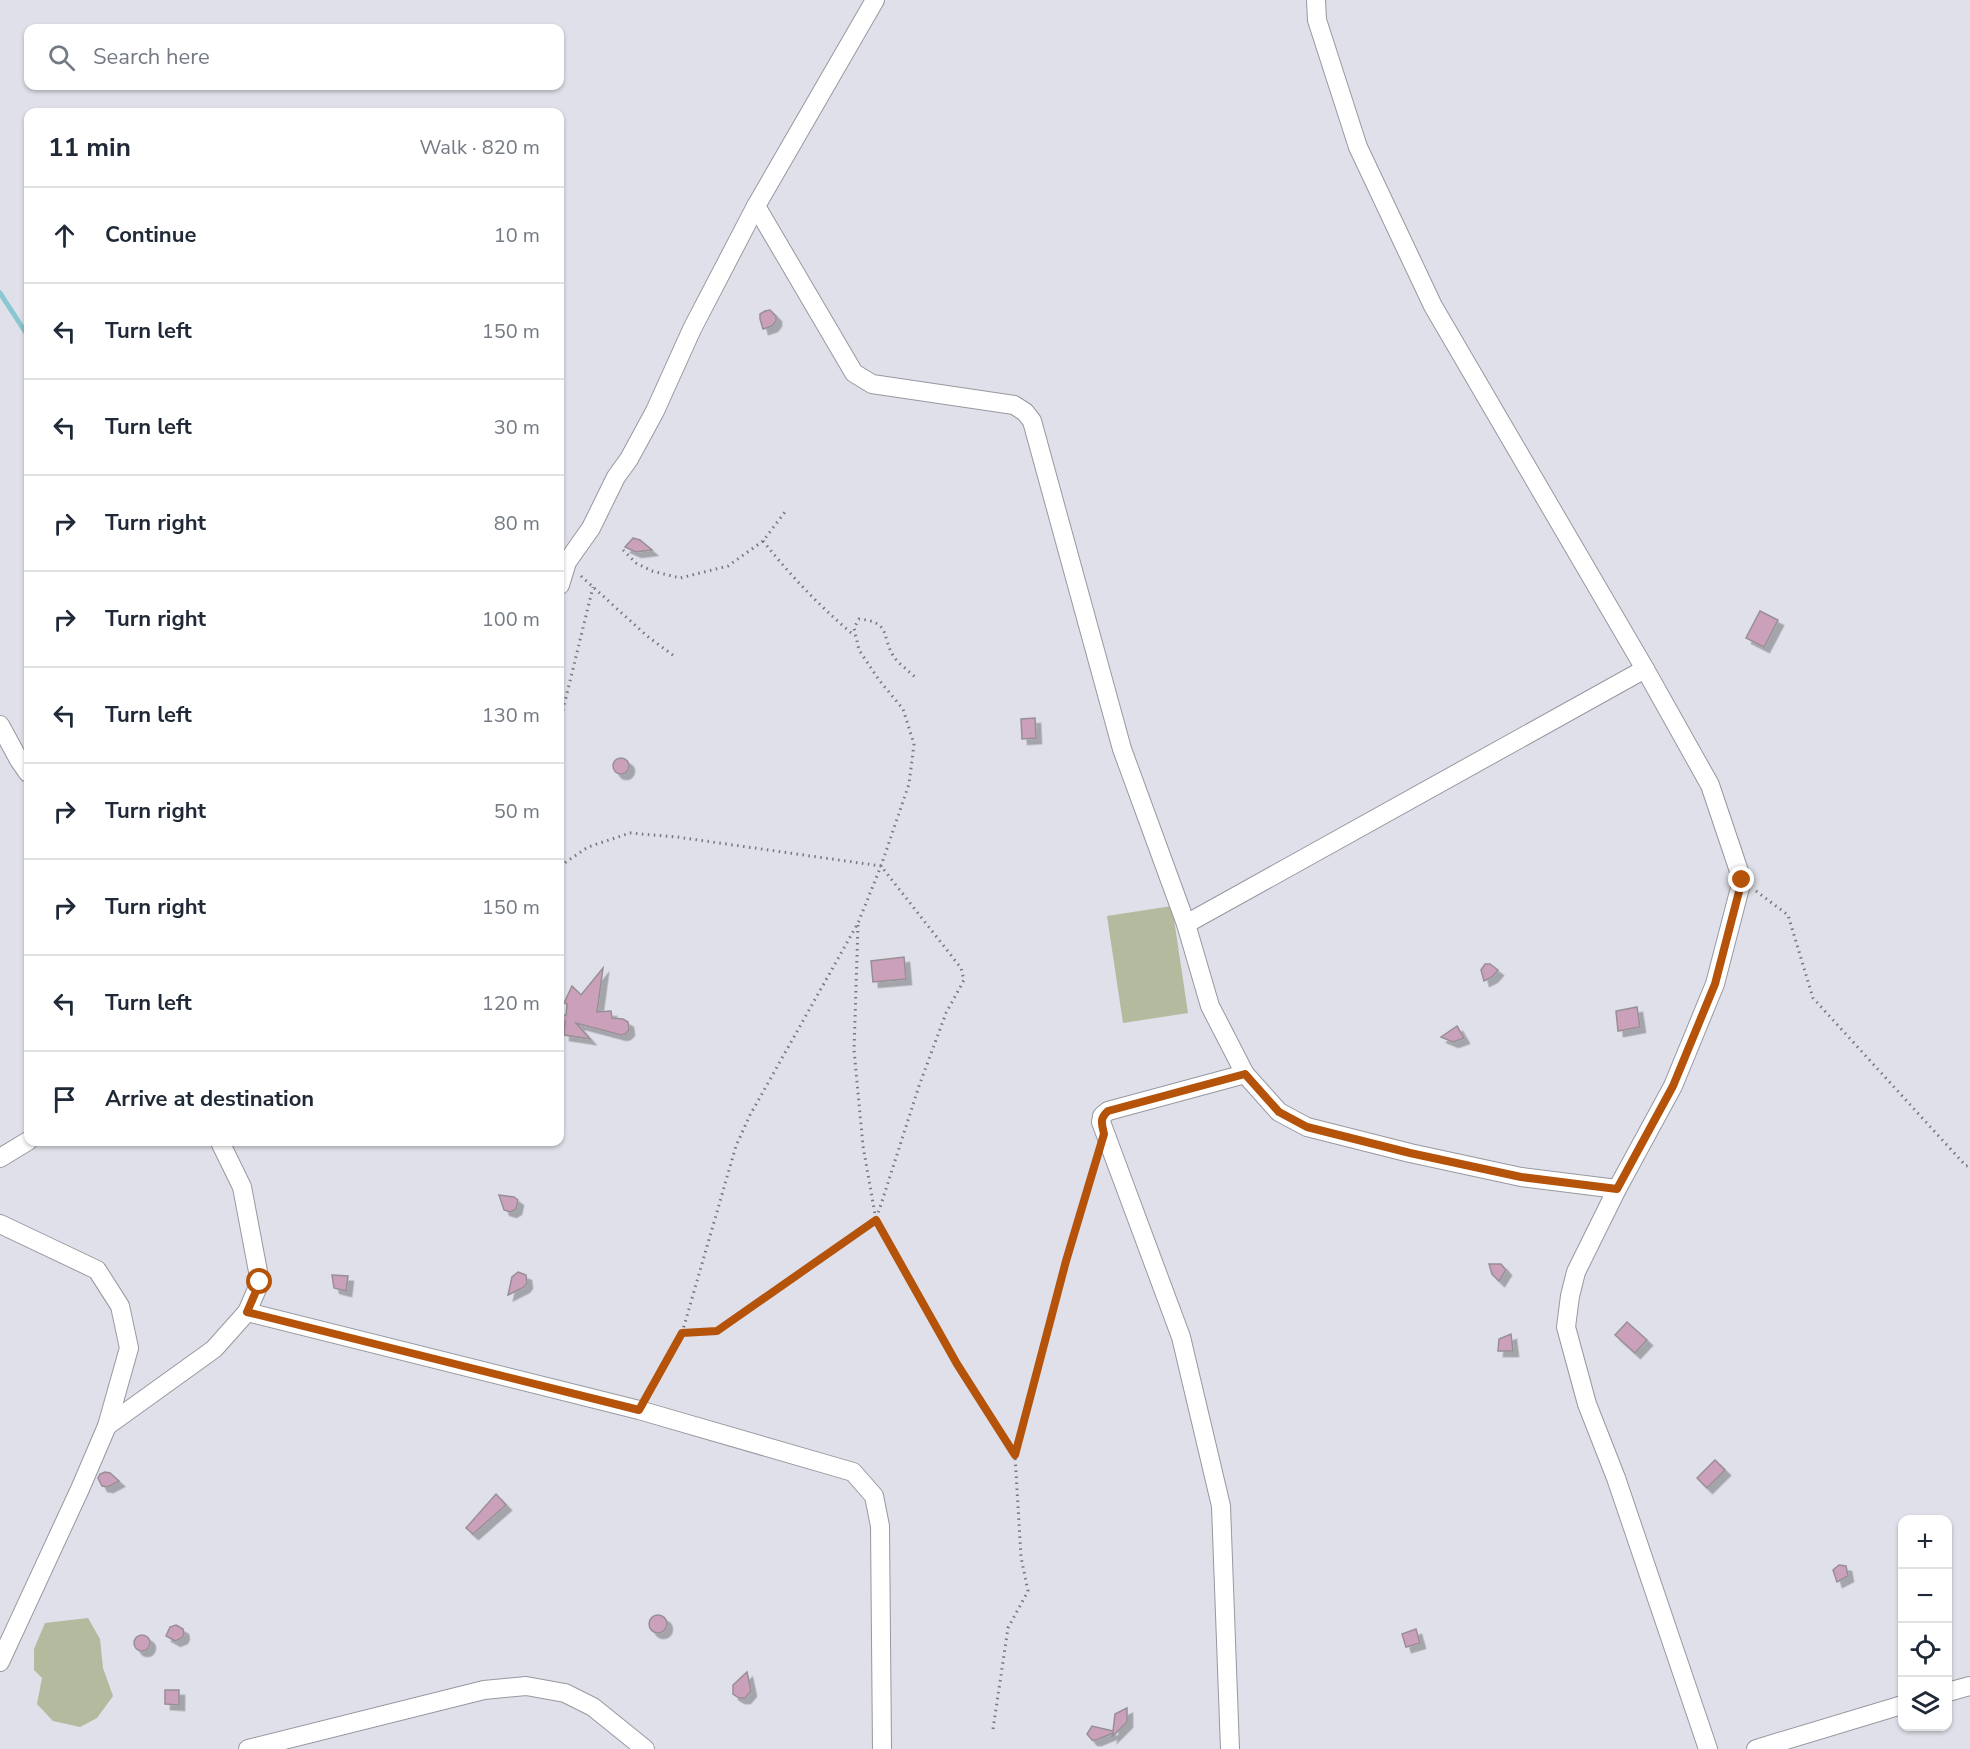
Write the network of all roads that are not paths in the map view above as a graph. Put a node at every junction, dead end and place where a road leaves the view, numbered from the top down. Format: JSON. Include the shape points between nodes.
{"nodes":[{"id":1,"x":875,"y":0,"type":"edge"},
{"id":2,"x":1316,"y":0,"type":"edge"},
{"id":3,"x":756,"y":206,"type":"junction"},
{"id":4,"x":564,"y":572,"type":"edge"},
{"id":5,"x":1645,"y":669,"type":"junction"},
{"id":6,"x":0,"y":725,"type":"edge"},
{"id":7,"x":24,"y":765,"type":"edge"},
{"id":8,"x":1186,"y":924,"type":"junction"},
{"id":9,"x":1245,"y":1074,"type":"junction"},
{"id":10,"x":24,"y":1143,"type":"edge"},
{"id":11,"x":222,"y":1146,"type":"edge"},
{"id":12,"x":0,"y":1158,"type":"edge"},
{"id":13,"x":1617,"y":1189,"type":"junction"},
{"id":14,"x":0,"y":1224,"type":"edge"},
{"id":15,"x":247,"y":1312,"type":"junction"},
{"id":16,"x":107,"y":1426,"type":"junction"},
{"id":17,"x":0,"y":1662,"type":"edge"},
{"id":18,"x":1970,"y":1686,"type":"edge"},
{"id":19,"x":1952,"y":1691,"type":"edge"},
{"id":20,"x":1898,"y":1706,"type":"edge"},
{"id":21,"x":268,"y":1746,"type":"edge"},
{"id":22,"x":248,"y":1749,"type":"edge"},
{"id":23,"x":645,"y":1749,"type":"edge"},
{"id":24,"x":882,"y":1749,"type":"edge"},
{"id":25,"x":1230,"y":1749,"type":"edge"},
{"id":26,"x":1708,"y":1749,"type":"edge"},
{"id":27,"x":1756,"y":1749,"type":"edge"}],
"edges":[{"from":1,"to":3,"type":"street"},
{"from":2,"to":5,"type":"street","via":[[1317,20],[1359,147],[1433,306]]},
{"from":3,"to":4,"type":"street","via":[[692,329],[655,411]]},
{"from":3,"to":8,"type":"street","via":[[854,373],[872,384],[1014,405],[1032,421],[1122,749]]},
{"from":5,"to":8,"type":"street"},
{"from":5,"to":13,"type":"street","via":[[1710,785],[1742,880],[1715,984],[1673,1086]]},
{"from":6,"to":7,"type":"street"},
{"from":8,"to":9,"type":"street","via":[[1210,1006]]},
{"from":9,"to":13,"type":"street","via":[[1279,1112],[1307,1127],[1521,1177]]},
{"from":9,"to":25,"type":"street","via":[[1108,1111],[1101,1122],[1180,1337],[1215,1474],[1221,1506]]},
{"from":10,"to":12,"type":"street"},
{"from":11,"to":15,"type":"street","via":[[242,1187],[260,1282]]},
{"from":13,"to":26,"type":"street","via":[[1576,1272],[1566,1328],[1587,1404]]},
{"from":14,"to":16,"type":"street","via":[[96,1270],[120,1306],[129,1348]]},
{"from":15,"to":16,"type":"street","via":[[214,1349]]},
{"from":15,"to":24,"type":"street","via":[[639,1410],[853,1472],[874,1496],[880,1526]]},
{"from":16,"to":17,"type":"street"},
{"from":18,"to":19,"type":"street"},
{"from":20,"to":27,"type":"street"},
{"from":21,"to":22,"type":"street"},
{"from":21,"to":23,"type":"street","via":[[484,1690],[526,1686],[565,1693],[593,1707]]}]}
